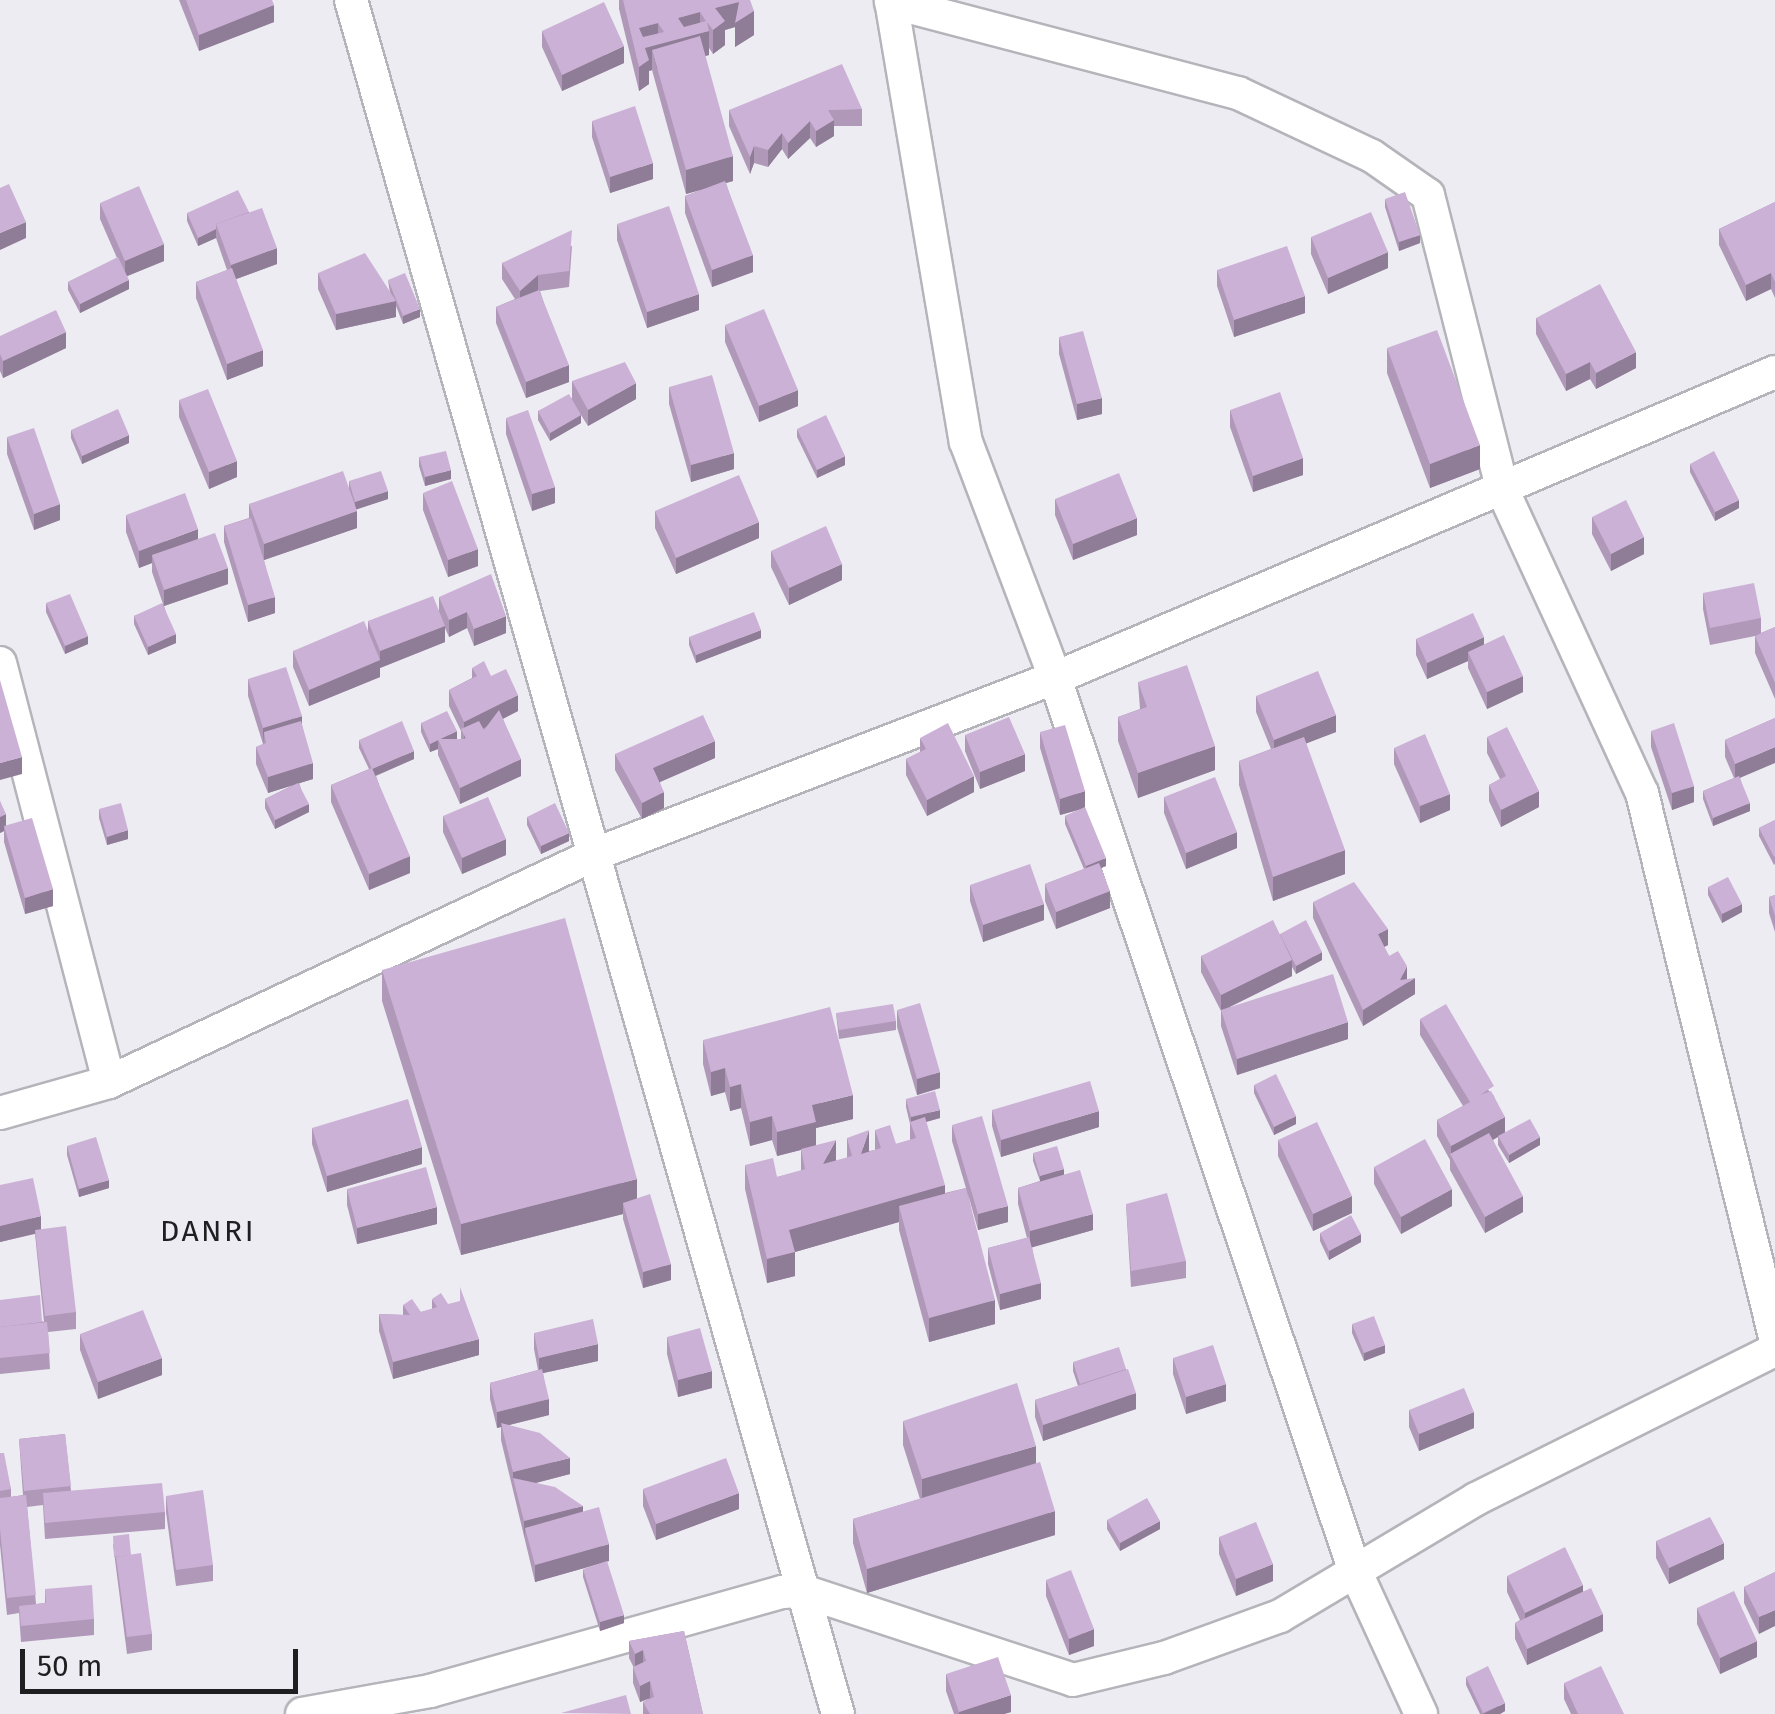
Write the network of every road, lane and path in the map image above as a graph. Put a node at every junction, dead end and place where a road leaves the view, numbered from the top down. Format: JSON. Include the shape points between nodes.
{"nodes":[{"id":1,"x":351,"y":0,"type":"edge"},
{"id":2,"x":891,"y":1,"type":"edge"},
{"id":3,"x":1775,"y":372,"type":"edge"},
{"id":4,"x":1503,"y":492,"type":"junction"},
{"id":5,"x":0,"y":663,"type":"edge"},
{"id":6,"x":1055,"y":678,"type":"junction"},
{"id":7,"x":598,"y":853,"type":"junction"},
{"id":8,"x":110,"y":1082,"type":"junction"},
{"id":9,"x":0,"y":1113,"type":"edge"},
{"id":10,"x":1775,"y":1337,"type":"edge"},
{"id":11,"x":1775,"y":1350,"type":"edge"},
{"id":12,"x":1353,"y":1566,"type":"junction"},
{"id":13,"x":803,"y":1591,"type":"junction"},
{"id":14,"x":302,"y":1714,"type":"edge"},
{"id":15,"x":838,"y":1714,"type":"edge"},
{"id":16,"x":1421,"y":1714,"type":"edge"}],
"edges":[{"from":1,"to":7,"type":"street"},
{"from":2,"to":4,"type":"street","via":[[1238,93],[1372,156],[1428,195]]},
{"from":2,"to":6,"type":"street","via":[[966,442]]},
{"from":3,"to":4,"type":"street"},
{"from":4,"to":6,"type":"street"},
{"from":4,"to":10,"type":"street","via":[[1642,793]]},
{"from":5,"to":8,"type":"street"},
{"from":6,"to":7,"type":"street"},
{"from":6,"to":12,"type":"street"},
{"from":7,"to":8,"type":"street"},
{"from":7,"to":13,"type":"street"},
{"from":8,"to":9,"type":"street"},
{"from":11,"to":12,"type":"street"},
{"from":12,"to":13,"type":"street","via":[[1280,1616],[1073,1680]]},
{"from":12,"to":16,"type":"street"},
{"from":13,"to":14,"type":"street","via":[[430,1691]]},
{"from":13,"to":15,"type":"street"}]}
